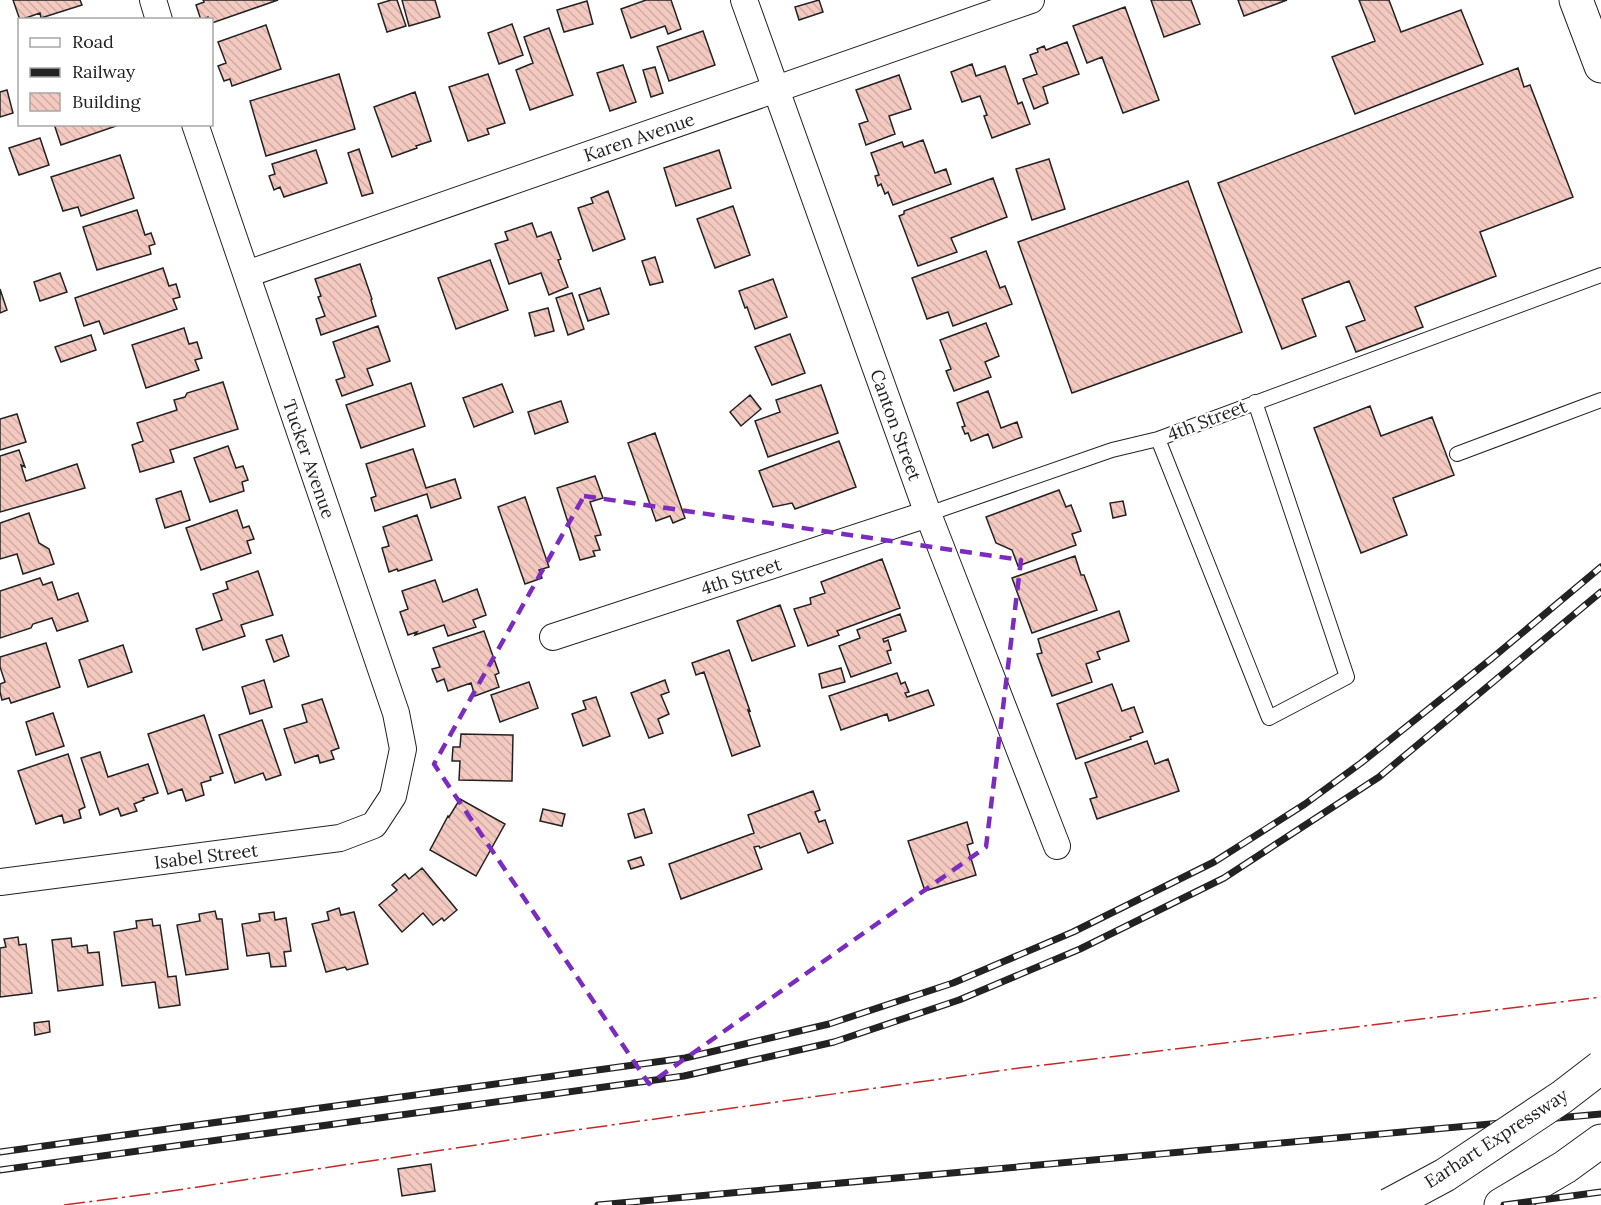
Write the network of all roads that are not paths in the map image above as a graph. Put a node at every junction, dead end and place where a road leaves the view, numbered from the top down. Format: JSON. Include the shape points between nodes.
{"nodes":[{"id":1,"x":153,"y":0,"type":"edge"},
{"id":2,"x":744,"y":0,"type":"edge"},
{"id":3,"x":1031,"y":0,"type":"edge"},
{"id":4,"x":1576,"y":0,"type":"edge"},
{"id":5,"x":158,"y":18,"type":"edge"},
{"id":6,"x":1598,"y":50,"type":"edge"},
{"id":7,"x":776,"y":89,"type":"junction"},
{"id":8,"x":196,"y":126,"type":"edge"},
{"id":9,"x":247,"y":274,"type":"junction"},
{"id":10,"x":1601,"y":275,"type":"edge"},
{"id":11,"x":1601,"y":400,"type":"edge"},
{"id":12,"x":1255,"y":402,"type":"junction"},
{"id":13,"x":1158,"y":439,"type":"junction"},
{"id":14,"x":1457,"y":454,"type":"dead end"},
{"id":15,"x":928,"y":514,"type":"junction"},
{"id":16,"x":554,"y":637,"type":"dead end"},
{"id":17,"x":393,"y":796,"type":"joint"},
{"id":18,"x":1057,"y":846,"type":"dead end"},
{"id":19,"x":0,"y":882,"type":"edge"},
{"id":20,"x":1601,"y":1066,"type":"edge"},
{"id":21,"x":1601,"y":1141,"type":"edge"},
{"id":22,"x":1389,"y":1205,"type":"edge"},
{"id":23,"x":1501,"y":1205,"type":"edge"}],
"edges":[{"from":1,"to":5,"type":"street"},
{"from":2,"to":7,"type":"street","name":"Canton Street"},
{"from":3,"to":7,"type":"street","name":"Karen Avenue"},
{"from":4,"to":6,"type":"main road"},
{"from":7,"to":9,"type":"street","name":"Karen Avenue"},
{"from":7,"to":15,"type":"street","name":"Canton Street"},
{"from":8,"to":9,"type":"street","name":"Tucker Avenue"},
{"from":9,"to":17,"type":"street","name":"Tucker Avenue","via":[[396,713],[403,749]]},
{"from":10,"to":12,"type":"lane","name":"4th Street"},
{"from":11,"to":14,"type":"lane"},
{"from":12,"to":13,"type":"lane","name":"4th Street"},
{"from":12,"to":13,"type":"lane","via":[[1347,677],[1269,718]]},
{"from":13,"to":15,"type":"lane","name":"4th Street","via":[[1112,450]]},
{"from":15,"to":16,"type":"street","name":"4th Street"},
{"from":15,"to":18,"type":"street","name":"Canton Street"},
{"from":17,"to":19,"type":"street","name":"Isabel Street","via":[[374,825],[340,838]]},
{"from":20,"to":22,"type":"main road","name":"Earhart Expressway","bridge":true,"via":[[1445,1175]]},
{"from":21,"to":23,"type":"main road"}]}
